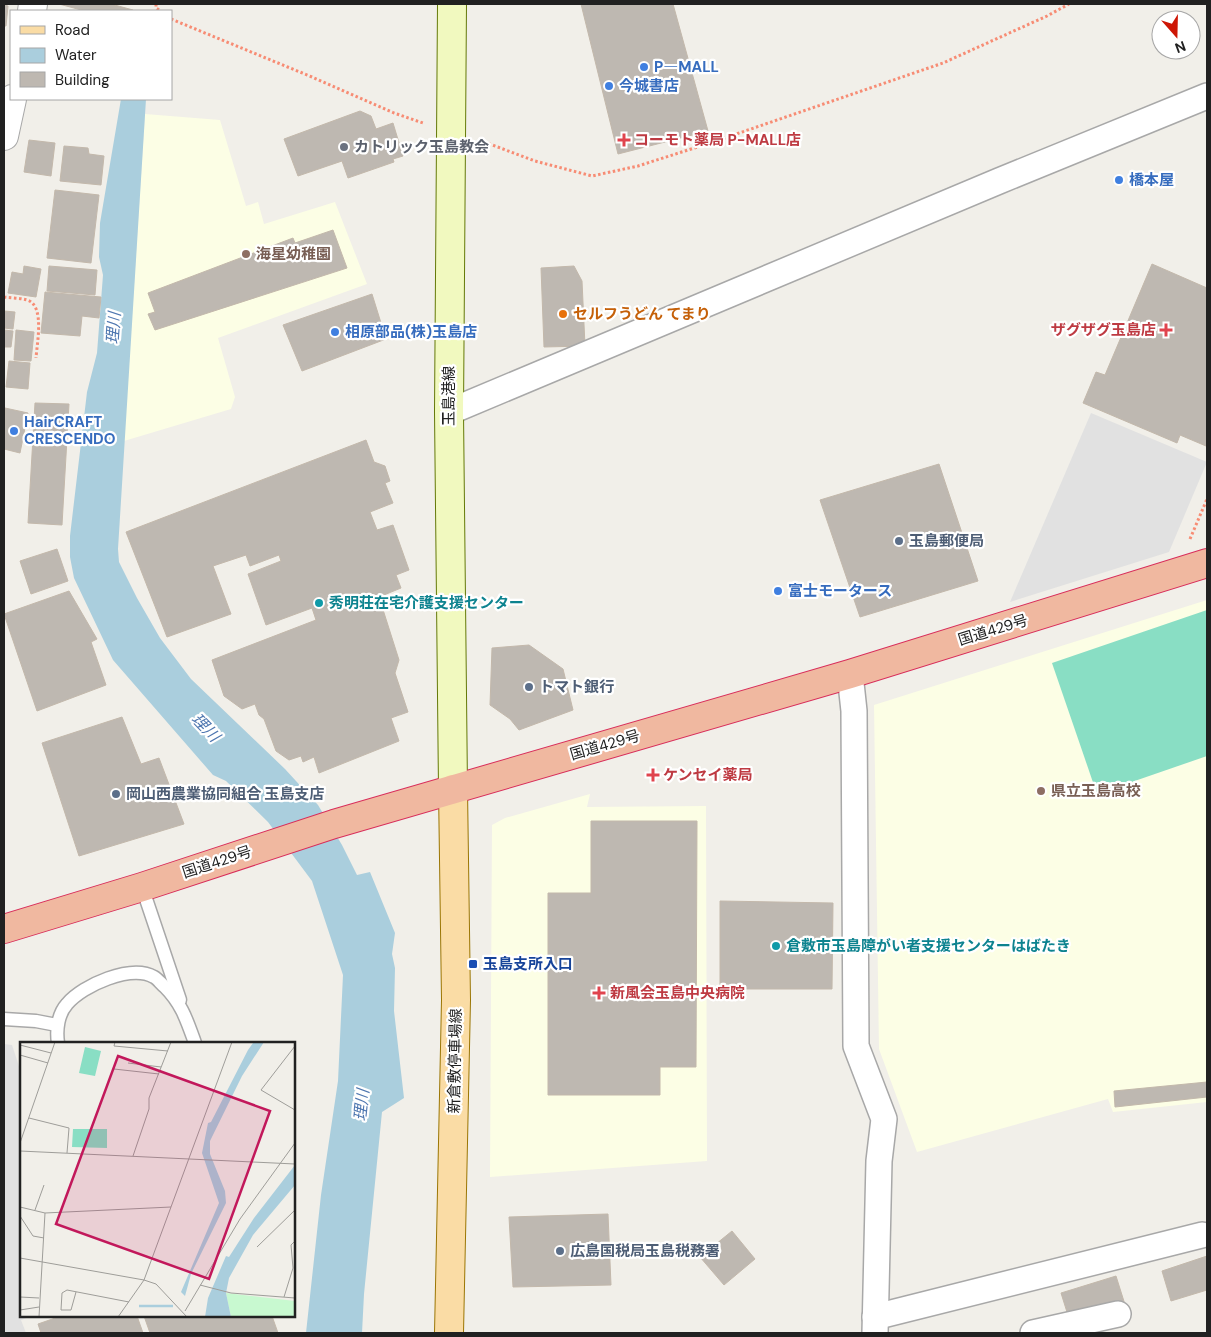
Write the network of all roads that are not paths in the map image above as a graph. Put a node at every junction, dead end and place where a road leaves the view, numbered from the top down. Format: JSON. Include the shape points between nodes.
{"nodes":[{"id":1,"x":452,"y":4,"type":"edge"},
{"id":2,"x":1207,"y":96,"type":"edge"},
{"id":3,"x":12,"y":100,"type":"edge"},
{"id":4,"x":4,"y":136,"type":"edge"},
{"id":5,"x":448,"y":412,"type":"junction"},
{"id":6,"x":1207,"y":563,"type":"edge"},
{"id":7,"x":850,"y":674,"type":"junction"},
{"id":8,"x":453,"y":789,"type":"junction"},
{"id":9,"x":142,"y":887,"type":"junction"},
{"id":10,"x":4,"y":929,"type":"edge"},
{"id":11,"x":184,"y":1012,"type":"junction"},
{"id":12,"x":4,"y":1019,"type":"edge"},
{"id":13,"x":57,"y":1025,"type":"junction"},
{"id":14,"x":58,"y":1042,"type":"edge"},
{"id":15,"x":195,"y":1042,"type":"edge"},
{"id":16,"x":1202,"y":1234,"type":"dead end"},
{"id":17,"x":1118,"y":1314,"type":"dead end"},
{"id":18,"x":875,"y":1325,"type":"edge"},
{"id":19,"x":449,"y":1333,"type":"edge"},
{"id":20,"x":1033,"y":1333,"type":"edge"}],
"edges":[{"from":1,"to":5,"type":"main road","name":"玉島港線"},
{"from":2,"to":5,"type":"street"},
{"from":3,"to":4,"type":"street"},
{"from":5,"to":8,"type":"main road","name":"玉島港線"},
{"from":6,"to":7,"type":"highway","name":"国道429号"},
{"from":7,"to":8,"type":"highway","name":"国道429号"},
{"from":7,"to":18,"type":"street","via":[[854,711],[856,1046],[884,1119],[879,1161]]},
{"from":8,"to":9,"type":"highway","name":"国道429号"},
{"from":8,"to":19,"type":"main road","name":"新倉敷停車場線","via":[[456,1000]]},
{"from":9,"to":10,"type":"highway","name":"国道429号"},
{"from":9,"to":11,"type":"lane"},
{"from":11,"to":13,"type":"lane","via":[[172,994],[154,977],[129,972],[100,981],[76,996],[64,1008]]},
{"from":11,"to":15,"type":"lane"},
{"from":12,"to":13,"type":"lane"},
{"from":13,"to":14,"type":"lane"},
{"from":16,"to":18,"type":"street"},
{"from":17,"to":20,"type":"street"}]}
